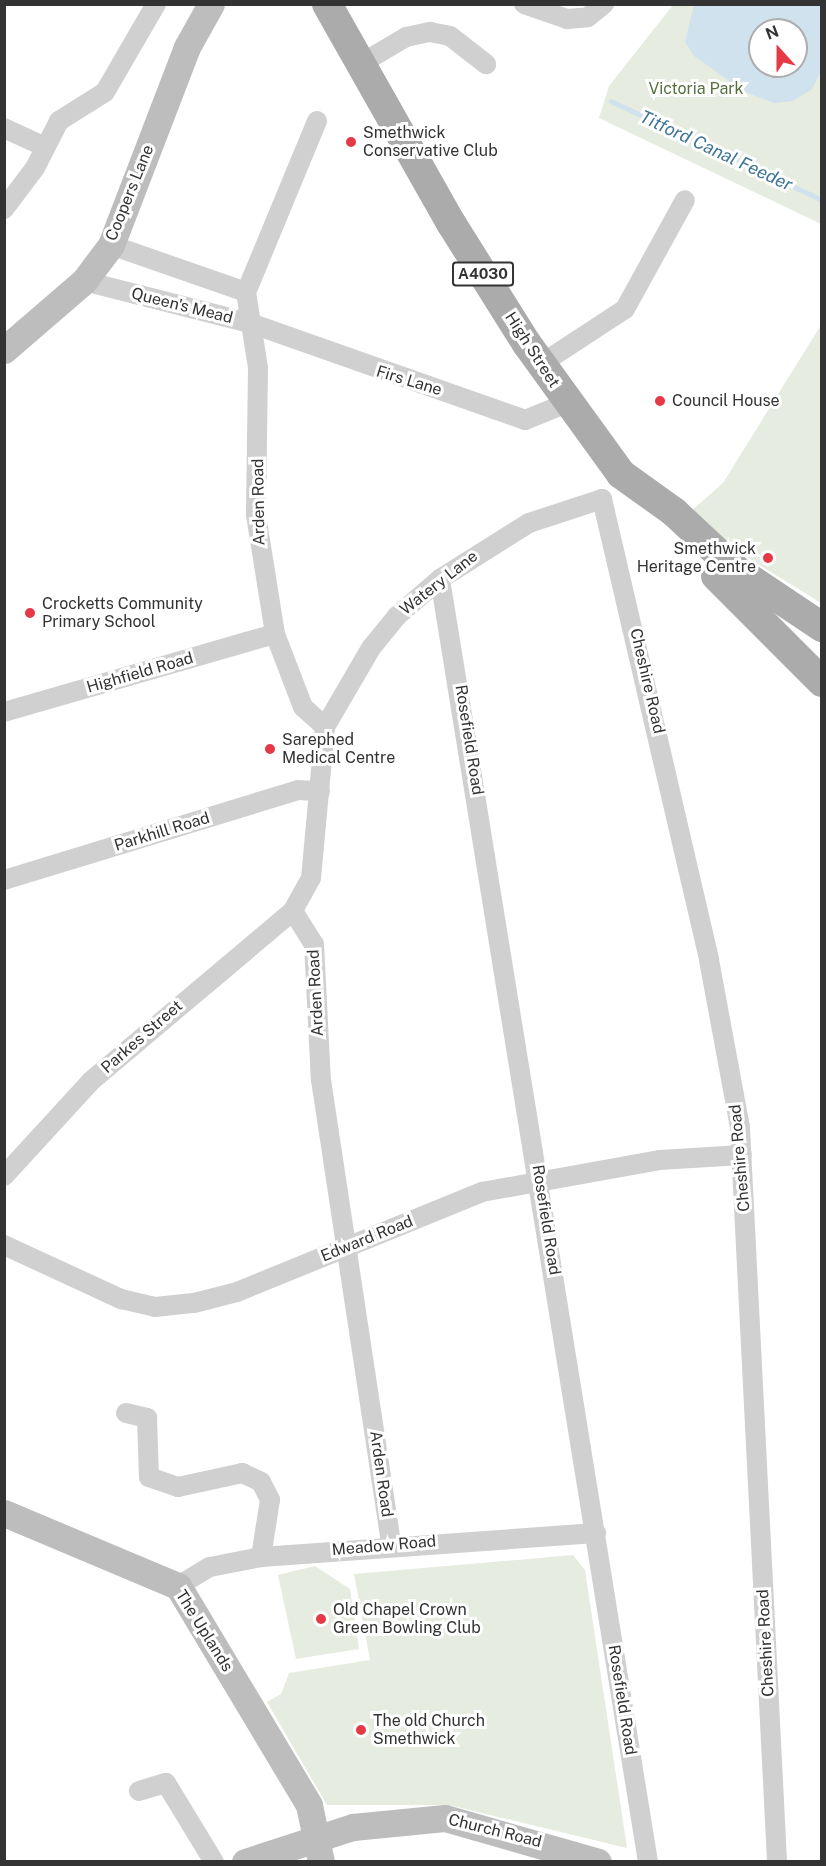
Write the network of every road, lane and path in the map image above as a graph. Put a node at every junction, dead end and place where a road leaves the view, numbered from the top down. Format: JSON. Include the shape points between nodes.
{"nodes":[{"id":1,"x":156,"y":4,"type":"edge"},
{"id":2,"x":211,"y":4,"type":"edge"},
{"id":3,"x":307,"y":4,"type":"edge"},
{"id":4,"x":327,"y":4,"type":"edge"},
{"id":5,"x":524,"y":4,"type":"edge"},
{"id":6,"x":604,"y":4,"type":"edge"},
{"id":7,"x":486,"y":64,"type":"dead end"},
{"id":8,"x":357,"y":66,"type":"junction"},
{"id":9,"x":316,"y":121,"type":"dead end"},
{"id":10,"x":4,"y":128,"type":"edge"},
{"id":11,"x":44,"y":146,"type":"junction"},
{"id":12,"x":685,"y":200,"type":"dead end"},
{"id":13,"x":4,"y":209,"type":"edge"},
{"id":14,"x":111,"y":244,"type":"junction"},
{"id":15,"x":84,"y":281,"type":"junction"},
{"id":16,"x":246,"y":292,"type":"junction"},
{"id":17,"x":250,"y":323,"type":"junction"},
{"id":18,"x":4,"y":350,"type":"edge"},
{"id":19,"x":541,"y":364,"type":"junction"},
{"id":20,"x":567,"y":403,"type":"junction"},
{"id":21,"x":621,"y":474,"type":"junction"},
{"id":22,"x":602,"y":499,"type":"junction"},
{"id":23,"x":440,"y":579,"type":"junction"},
{"id":24,"x":772,"y":612,"type":"junction"},
{"id":25,"x":822,"y":627,"type":"edge"},
{"id":26,"x":275,"y":634,"type":"junction"},
{"id":27,"x":822,"y":635,"type":"edge"},
{"id":28,"x":816,"y":676,"type":"edge"},
{"id":29,"x":4,"y":712,"type":"edge"},
{"id":30,"x":325,"y":727,"type":"junction"},
{"id":31,"x":320,"y":791,"type":"junction"},
{"id":32,"x":4,"y":880,"type":"edge"},
{"id":33,"x":293,"y":911,"type":"junction"},
{"id":34,"x":742,"y":1155,"type":"junction"},
{"id":35,"x":4,"y":1176,"type":"edge"},
{"id":36,"x":539,"y":1181,"type":"junction"},
{"id":37,"x":4,"y":1245,"type":"edge"},
{"id":38,"x":348,"y":1246,"type":"junction"},
{"id":39,"x":126,"y":1413,"type":"dead end"},
{"id":40,"x":4,"y":1513,"type":"edge"},
{"id":41,"x":596,"y":1533,"type":"junction"},
{"id":42,"x":391,"y":1545,"type":"junction"},
{"id":43,"x":261,"y":1557,"type":"junction"},
{"id":44,"x":178,"y":1586,"type":"junction"},
{"id":45,"x":139,"y":1791,"type":"dead end"},
{"id":46,"x":320,"y":1850,"type":"edge"},
{"id":47,"x":214,"y":1862,"type":"edge"},
{"id":48,"x":245,"y":1862,"type":"edge"},
{"id":49,"x":598,"y":1862,"type":"edge"},
{"id":50,"x":648,"y":1862,"type":"edge"},
{"id":51,"x":777,"y":1862,"type":"edge"}],
"edges":[{"from":1,"to":11,"type":"street","via":[[105,92],[74,108]]},
{"from":2,"to":14,"type":"street","name":"Coopers Lane","via":[[187,47]]},
{"from":3,"to":8,"type":"main road","name":"High Street","number":"A4030"},
{"from":4,"to":8,"type":"main road","name":"High Street","number":"A4030"},
{"from":5,"to":6,"type":"street","via":[[567,19],[588,17]]},
{"from":7,"to":8,"type":"street","via":[[450,36],[430,32],[406,37]]},
{"from":8,"to":19,"type":"main road","name":"High Street","number":"A4030"},
{"from":9,"to":16,"type":"street"},
{"from":10,"to":11,"type":"street"},
{"from":11,"to":13,"type":"street","via":[[35,168]]},
{"from":12,"to":19,"type":"street","via":[[625,309]]},
{"from":14,"to":15,"type":"street","name":"Coopers Lane"},
{"from":14,"to":16,"type":"street","name":"Queen's Mead"},
{"from":15,"to":17,"type":"street","name":"Queen's Mead"},
{"from":15,"to":18,"type":"street","name":"Coopers Lane"},
{"from":16,"to":17,"type":"street","name":"Queen's Mead"},
{"from":17,"to":20,"type":"street","name":"Firs Lane","via":[[525,420]]},
{"from":17,"to":26,"type":"street","name":"Arden Road","via":[[259,397],[256,515]]},
{"from":19,"to":20,"type":"main road","name":"High Street","number":"A4030"},
{"from":20,"to":21,"type":"main road","name":"High Street","number":"A4030"},
{"from":21,"to":22,"type":"street"},
{"from":21,"to":24,"type":"main road","name":"High Street","number":"A4030","via":[[648,498],[674,512]]},
{"from":22,"to":23,"type":"street","name":"Watery Lane","via":[[529,523]]},
{"from":22,"to":34,"type":"street","name":"Cheshire Road","via":[[709,960]]},
{"from":23,"to":30,"type":"street","name":"Watery Lane","via":[[397,616],[371,648]]},
{"from":23,"to":36,"type":"street","name":"Rosefield Road"},
{"from":24,"to":25,"type":"main road","name":"High Street","number":"A4030"},
{"from":24,"to":28,"type":"main road","number":"A4030"},
{"from":26,"to":29,"type":"street","name":"Highfield Road"},
{"from":26,"to":30,"type":"street","name":"Arden Road","via":[[303,706]]},
{"from":27,"to":28,"type":"main road","via":[[808,650]]},
{"from":30,"to":31,"type":"street"},
{"from":31,"to":32,"type":"street","name":"Parkhill Road","via":[[298,790]]},
{"from":31,"to":33,"type":"street","via":[[311,878]]},
{"from":33,"to":35,"type":"street","name":"Parkes Street","via":[[91,1081]]},
{"from":33,"to":38,"type":"street","name":"Arden Road","via":[[314,944],[321,1080]]},
{"from":34,"to":36,"type":"street","name":"Edward Road","via":[[659,1160]]},
{"from":34,"to":51,"type":"street","name":"Cheshire Road"},
{"from":36,"to":38,"type":"street","name":"Edward Road","via":[[482,1192]]},
{"from":36,"to":41,"type":"street","name":"Rosefield Road"},
{"from":37,"to":38,"type":"street","name":"Edward Road","via":[[122,1299],[155,1307],[237,1292]]},
{"from":38,"to":42,"type":"street","name":"Arden Road"},
{"from":39,"to":43,"type":"street","via":[[147,1419],[149,1477],[178,1487],[242,1473],[261,1482],[270,1500]]},
{"from":40,"to":44,"type":"street","name":"The Uplands"},
{"from":41,"to":42,"type":"street","name":"Meadow Road"},
{"from":41,"to":50,"type":"street","name":"Rosefield Road"},
{"from":42,"to":43,"type":"street","name":"Meadow Road"},
{"from":43,"to":44,"type":"street","name":"Meadow Road","via":[[210,1567]]},
{"from":44,"to":46,"type":"street","name":"The Uplands","via":[[309,1805]]},
{"from":45,"to":47,"type":"street","via":[[166,1783]]},
{"from":46,"to":48,"type":"street","name":"Church Road"},
{"from":46,"to":49,"type":"street","name":"Church Road","via":[[352,1827],[445,1818]]}]}
